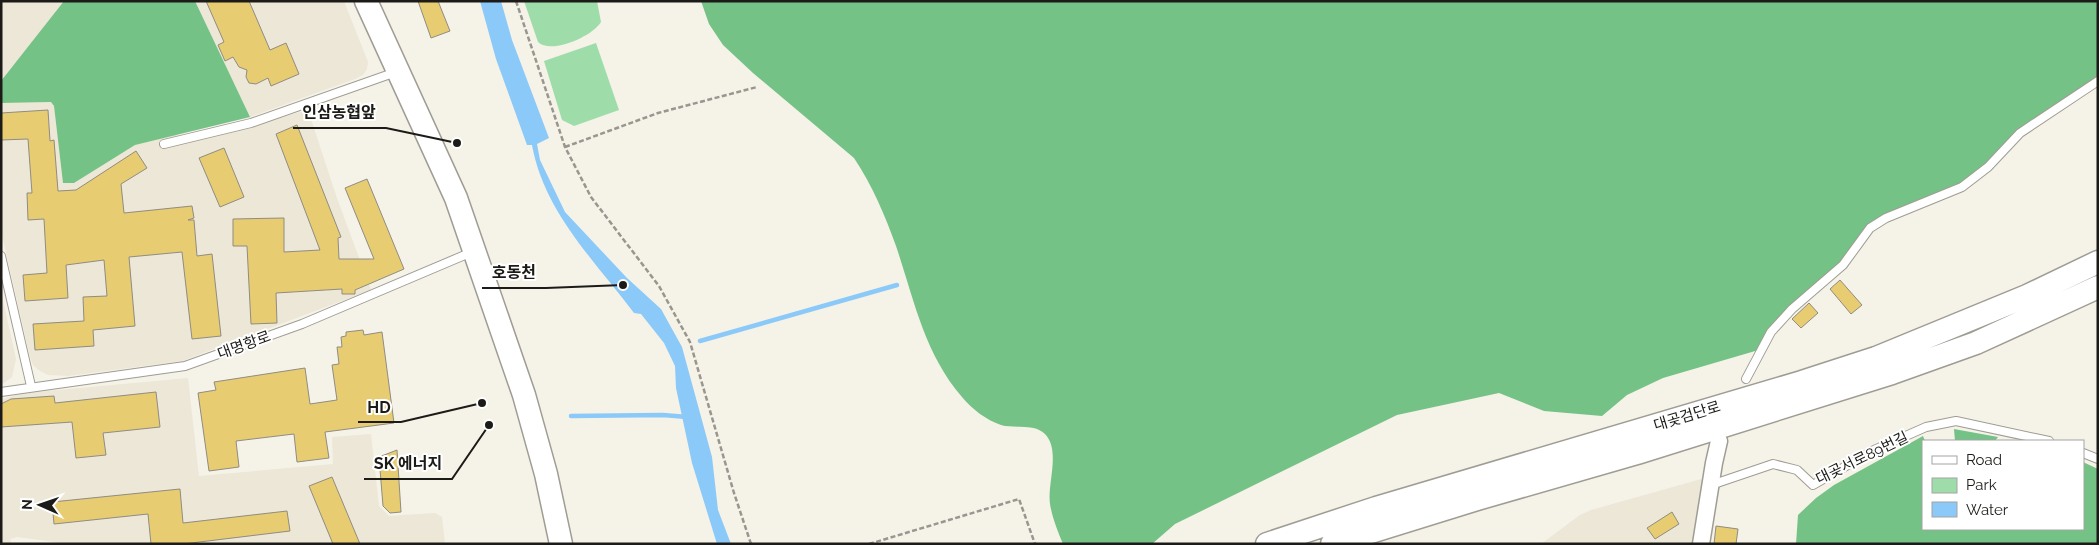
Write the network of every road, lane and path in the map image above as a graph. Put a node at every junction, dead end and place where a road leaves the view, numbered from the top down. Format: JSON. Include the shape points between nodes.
{"nodes":[{"id":1,"x":366,"y":1,"type":"edge"},
{"id":2,"x":516,"y":1,"type":"edge"},
{"id":3,"x":398,"y":72,"type":"junction"},
{"id":4,"x":2098,"y":81,"type":"edge"},
{"id":5,"x":757,"y":88,"type":"dead end"},
{"id":6,"x":164,"y":144,"type":"dead end"},
{"id":7,"x":565,"y":147,"type":"junction"},
{"id":8,"x":474,"y":251,"type":"junction"},
{"id":9,"x":1,"y":256,"type":"edge"},
{"id":10,"x":2098,"y":262,"type":"edge"},
{"id":11,"x":2098,"y":287,"type":"edge"},
{"id":12,"x":1746,"y":379,"type":"dead end"},
{"id":13,"x":30,"y":386,"type":"junction"},
{"id":14,"x":1,"y":392,"type":"edge"},
{"id":15,"x":2044,"y":440,"type":"edge"},
{"id":16,"x":1719,"y":441,"type":"dead end"},
{"id":17,"x":2084,"y":453,"type":"edge"},
{"id":18,"x":2098,"y":459,"type":"edge"},
{"id":19,"x":1711,"y":485,"type":"junction"},
{"id":20,"x":561,"y":544,"type":"edge"},
{"id":21,"x":751,"y":544,"type":"edge"},
{"id":22,"x":869,"y":544,"type":"edge"},
{"id":23,"x":1035,"y":544,"type":"edge"},
{"id":24,"x":1267,"y":544,"type":"edge"},
{"id":25,"x":1332,"y":544,"type":"edge"},
{"id":26,"x":1701,"y":544,"type":"edge"}],
"edges":[{"from":1,"to":3,"type":"main road"},
{"from":2,"to":7,"type":"path"},
{"from":3,"to":6,"type":"lane","via":[[251,123]]},
{"from":3,"to":8,"type":"main road","via":[[456,198]]},
{"from":4,"to":12,"type":"lane","via":[[2020,133],[1988,167],[1962,187],[1886,218],[1870,228],[1842,265],[1771,332]]},
{"from":5,"to":7,"type":"path","via":[[658,113]]},
{"from":7,"to":21,"type":"path","via":[[591,197],[659,286],[690,342]]},
{"from":8,"to":13,"type":"lane","name":"대명항로","via":[[302,324],[194,364],[116,377]]},
{"from":8,"to":20,"type":"main road","via":[[524,395]]},
{"from":9,"to":13,"type":"lane"},
{"from":10,"to":24,"type":"main road","name":"대곶검단로","via":[[1994,310],[1876,358],[1386,505]]},
{"from":11,"to":25,"type":"main road","name":"대곶검단로","via":[[1976,343],[1840,391]]},
{"from":13,"to":14,"type":"lane","name":"대명항로"},
{"from":15,"to":19,"type":"lane","name":"대곶서로89번길","via":[[1956,422],[1918,431],[1874,450],[1814,485],[1796,470],[1773,464]]},
{"from":16,"to":19,"type":"street"},
{"from":17,"to":18,"type":"lane"},
{"from":19,"to":26,"type":"street"},
{"from":22,"to":23,"type":"path","via":[[1019,499]]}]}
